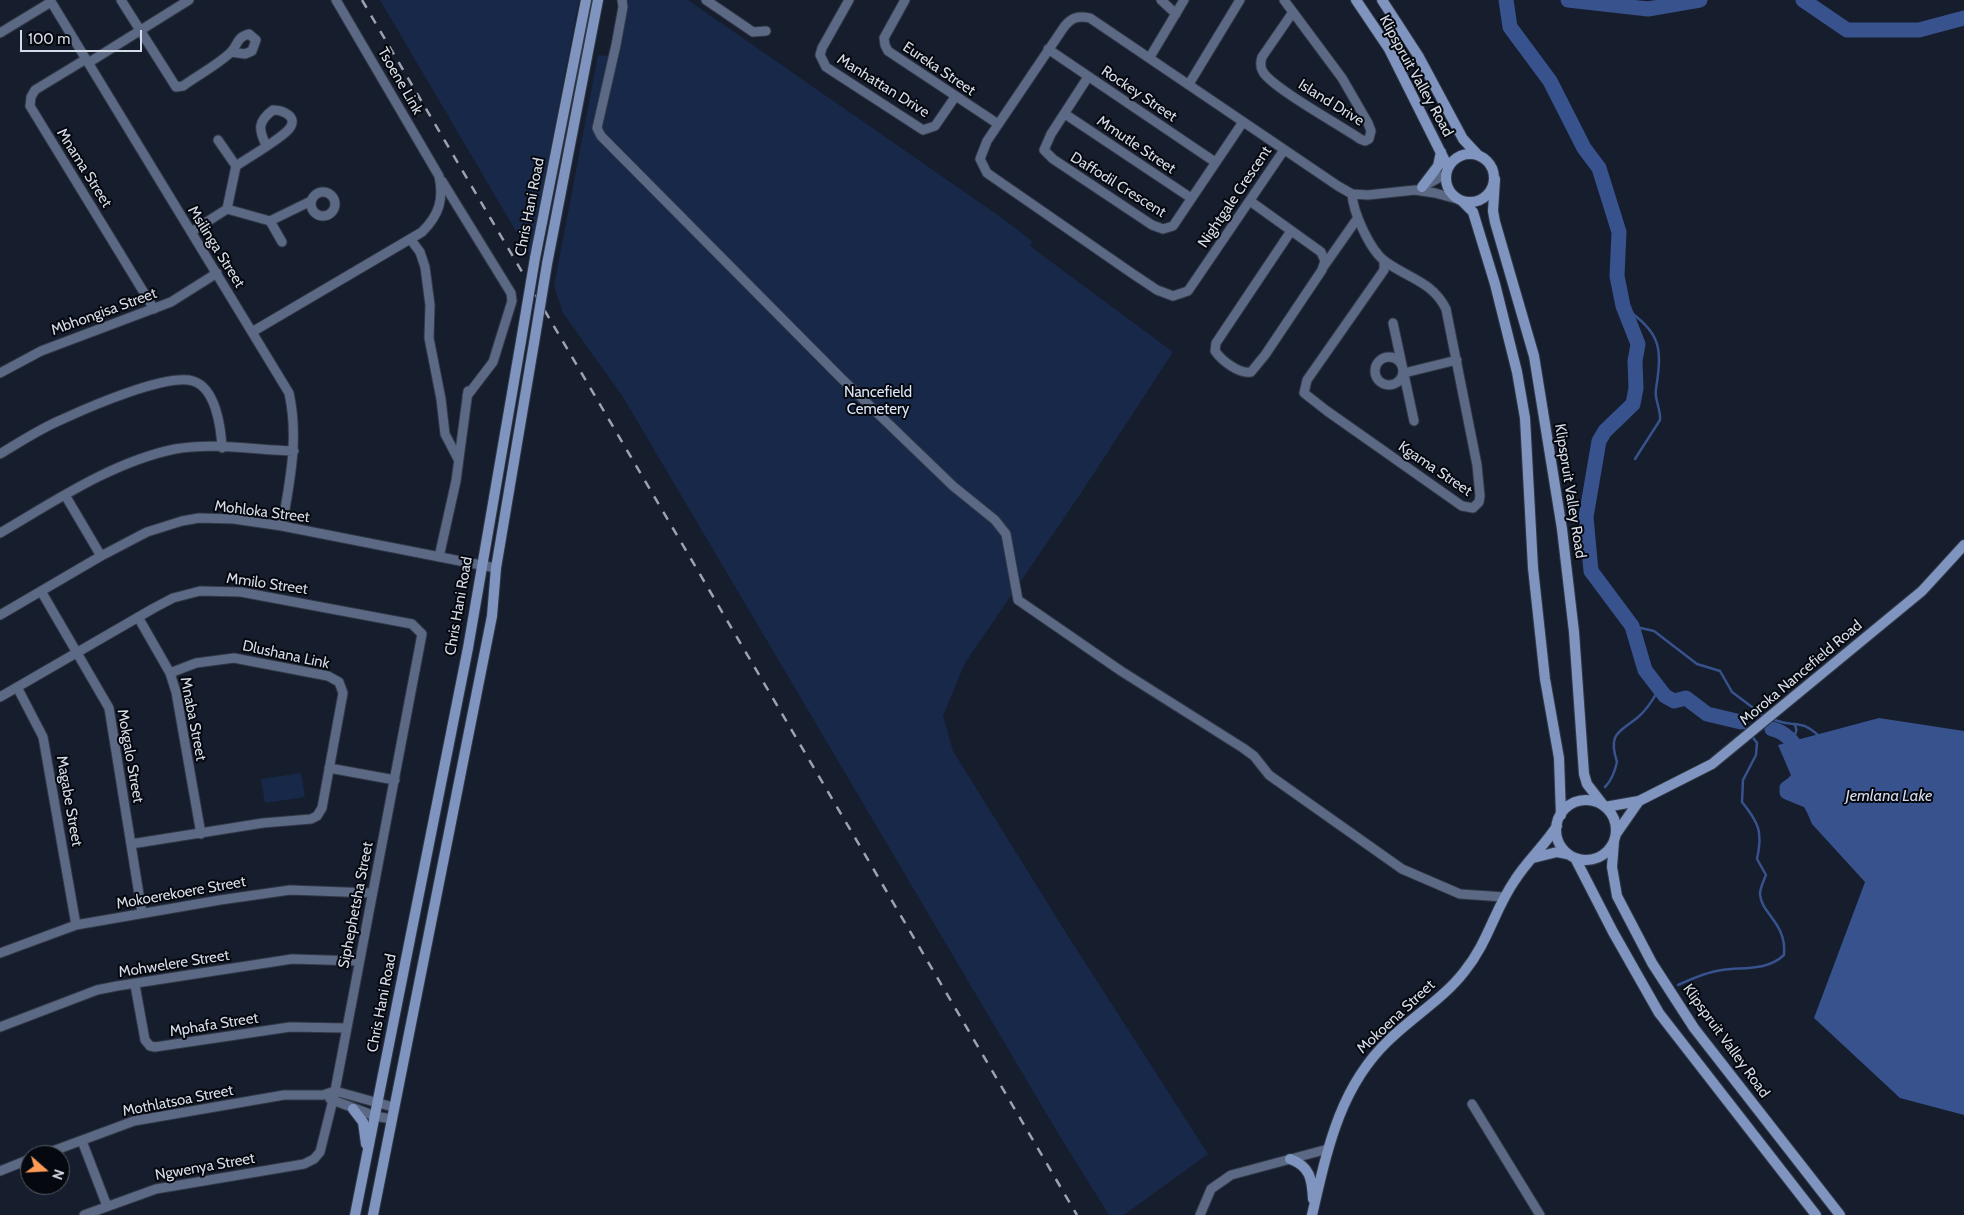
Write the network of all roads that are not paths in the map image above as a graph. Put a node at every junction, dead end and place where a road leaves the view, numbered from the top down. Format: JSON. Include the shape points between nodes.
{"nodes":[{"id":1,"x":121,"y":0,"type":"edge"},
{"id":2,"x":190,"y":0,"type":"edge"},
{"id":3,"x":336,"y":0,"type":"edge"},
{"id":4,"x":586,"y":0,"type":"edge"},
{"id":5,"x":598,"y":0,"type":"edge"},
{"id":6,"x":622,"y":0,"type":"edge"},
{"id":7,"x":706,"y":0,"type":"edge"},
{"id":8,"x":849,"y":0,"type":"edge"},
{"id":9,"x":905,"y":0,"type":"edge"},
{"id":10,"x":1160,"y":0,"type":"edge"},
{"id":11,"x":1184,"y":0,"type":"edge"},
{"id":12,"x":1240,"y":0,"type":"edge"},
{"id":13,"x":1284,"y":0,"type":"edge"},
{"id":14,"x":1356,"y":0,"type":"edge"},
{"id":15,"x":1382,"y":0,"type":"edge"},
{"id":16,"x":50,"y":1,"type":"edge"},
{"id":17,"x":1293,"y":12,"type":"junction"},
{"id":18,"x":1176,"y":14,"type":"junction"},
{"id":19,"x":140,"y":31,"type":"junction"},
{"id":20,"x":766,"y":31,"type":"dead end"},
{"id":21,"x":0,"y":33,"type":"edge"},
{"id":22,"x":1048,"y":49,"type":"junction"},
{"id":23,"x":231,"y":52,"type":"dead end"},
{"id":24,"x":1150,"y":57,"type":"junction"},
{"id":25,"x":87,"y":61,"type":"junction"},
{"id":26,"x":1088,"y":77,"type":"junction"},
{"id":27,"x":1189,"y":84,"type":"junction"},
{"id":28,"x":955,"y":97,"type":"junction"},
{"id":29,"x":1065,"y":114,"type":"junction"},
{"id":30,"x":1243,"y":122,"type":"junction"},
{"id":31,"x":998,"y":124,"type":"junction"},
{"id":32,"x":218,"y":140,"type":"dead end"},
{"id":33,"x":266,"y":145,"type":"dead end"},
{"id":34,"x":1284,"y":150,"type":"junction"},
{"id":35,"x":1441,"y":152,"type":"junction"},
{"id":36,"x":1477,"y":154,"type":"junction"},
{"id":37,"x":1215,"y":162,"type":"junction"},
{"id":38,"x":236,"y":166,"type":"junction"},
{"id":39,"x":1447,"y":170,"type":"junction"},
{"id":40,"x":439,"y":176,"type":"junction"},
{"id":41,"x":1494,"y":180,"type":"junction"},
{"id":42,"x":1419,"y":189,"type":"junction"},
{"id":43,"x":1352,"y":194,"type":"junction"},
{"id":44,"x":1191,"y":198,"type":"junction"},
{"id":45,"x":1460,"y":200,"type":"junction"},
{"id":46,"x":311,"y":201,"type":"dead end"},
{"id":47,"x":1250,"y":201,"type":"junction"},
{"id":48,"x":227,"y":209,"type":"junction"},
{"id":49,"x":1357,"y":219,"type":"junction"},
{"id":50,"x":270,"y":221,"type":"junction"},
{"id":51,"x":1291,"y":231,"type":"junction"},
{"id":52,"x":191,"y":232,"type":"junction"},
{"id":53,"x":411,"y":240,"type":"junction"},
{"id":54,"x":282,"y":242,"type":"dead end"},
{"id":55,"x":1384,"y":262,"type":"junction"},
{"id":56,"x":1324,"y":266,"type":"junction"},
{"id":57,"x":217,"y":274,"type":"junction"},
{"id":58,"x":154,"y":309,"type":"junction"},
{"id":59,"x":1393,"y":323,"type":"dead end"},
{"id":60,"x":252,"y":332,"type":"junction"},
{"id":61,"x":1458,"y":360,"type":"junction"},
{"id":62,"x":1404,"y":373,"type":"junction"},
{"id":63,"x":0,"y":374,"type":"edge"},
{"id":64,"x":1414,"y":421,"type":"dead end"},
{"id":65,"x":222,"y":448,"type":"junction"},
{"id":66,"x":294,"y":451,"type":"junction"},
{"id":67,"x":0,"y":454,"type":"edge"},
{"id":68,"x":458,"y":459,"type":"junction"},
{"id":69,"x":65,"y":495,"type":"junction"},
{"id":70,"x":282,"y":526,"type":"junction"},
{"id":71,"x":0,"y":533,"type":"edge"},
{"id":72,"x":1964,"y":545,"type":"edge"},
{"id":73,"x":101,"y":556,"type":"junction"},
{"id":74,"x":438,"y":557,"type":"junction"},
{"id":75,"x":481,"y":566,"type":"junction"},
{"id":76,"x":496,"y":568,"type":"junction"},
{"id":77,"x":41,"y":592,"type":"junction"},
{"id":78,"x":0,"y":615,"type":"edge"},
{"id":79,"x":138,"y":617,"type":"junction"},
{"id":80,"x":422,"y":643,"type":"joint"},
{"id":81,"x":77,"y":652,"type":"junction"},
{"id":82,"x":170,"y":673,"type":"junction"},
{"id":83,"x":17,"y":687,"type":"junction"},
{"id":84,"x":0,"y":697,"type":"edge"},
{"id":85,"x":329,"y":768,"type":"junction"},
{"id":86,"x":394,"y":780,"type":"junction"},
{"id":87,"x":1639,"y":801,"type":"junction"},
{"id":88,"x":1604,"y":806,"type":"junction"},
{"id":89,"x":1561,"y":815,"type":"junction"},
{"id":90,"x":1557,"y":826,"type":"junction"},
{"id":91,"x":200,"y":834,"type":"junction"},
{"id":92,"x":1615,"y":837,"type":"junction"},
{"id":93,"x":132,"y":844,"type":"junction"},
{"id":94,"x":1571,"y":856,"type":"junction"},
{"id":95,"x":1532,"y":858,"type":"junction"},
{"id":96,"x":372,"y":894,"type":"junction"},
{"id":97,"x":1504,"y":897,"type":"junction"},
{"id":98,"x":142,"y":913,"type":"junction"},
{"id":99,"x":76,"y":925,"type":"junction"},
{"id":100,"x":0,"y":953,"type":"edge"},
{"id":101,"x":359,"y":961,"type":"junction"},
{"id":102,"x":135,"y":985,"type":"junction"},
{"id":103,"x":0,"y":1027,"type":"edge"},
{"id":104,"x":346,"y":1028,"type":"junction"},
{"id":105,"x":335,"y":1091,"type":"junction"},
{"id":106,"x":324,"y":1095,"type":"junction"},
{"id":107,"x":333,"y":1102,"type":"junction"},
{"id":108,"x":377,"y":1104,"type":"junction"},
{"id":109,"x":1472,"y":1104,"type":"dead end"},
{"id":110,"x":393,"y":1107,"type":"junction"},
{"id":111,"x":353,"y":1109,"type":"junction"},
{"id":112,"x":375,"y":1116,"type":"junction"},
{"id":113,"x":391,"y":1120,"type":"junction"},
{"id":114,"x":82,"y":1140,"type":"junction"},
{"id":115,"x":69,"y":1145,"type":"edge"},
{"id":116,"x":1328,"y":1149,"type":"junction"},
{"id":117,"x":367,"y":1154,"type":"junction"},
{"id":118,"x":1290,"y":1159,"type":"junction"},
{"id":119,"x":20,"y":1164,"type":"edge"},
{"id":120,"x":304,"y":1164,"type":"joint"},
{"id":121,"x":0,"y":1171,"type":"edge"},
{"id":122,"x":107,"y":1206,"type":"junction"},
{"id":123,"x":1313,"y":1213,"type":"edge"},
{"id":124,"x":84,"y":1215,"type":"edge"},
{"id":125,"x":355,"y":1215,"type":"edge"},
{"id":126,"x":373,"y":1215,"type":"edge"},
{"id":127,"x":1200,"y":1215,"type":"edge"},
{"id":128,"x":1540,"y":1215,"type":"edge"},
{"id":129,"x":1816,"y":1215,"type":"edge"},
{"id":130,"x":1840,"y":1215,"type":"edge"}],
"edges":[{"from":1,"to":19,"type":"street"},
{"from":2,"to":19,"type":"street","name":"Mnama Street"},
{"from":3,"to":40,"type":"street","name":"Tsoene Link"},
{"from":4,"to":75,"type":"main road","name":"Chris Hani Road","bridge":true,"via":[[535,258]]},
{"from":5,"to":76,"type":"main road","name":"Chris Hani Road","bridge":true,"via":[[547,264]]},
{"from":6,"to":97,"type":"street","via":[[616,45],[597,128],[601,136],[841,378],[953,486],[995,520],[1006,534],[1018,600],[1121,671],[1243,748],[1269,774],[1402,868],[1460,894]]},
{"from":7,"to":20,"type":"street","via":[[753,32]]},
{"from":8,"to":28,"type":"street","name":"Manhattan Drive","via":[[822,48],[820,55],[826,68],[923,130],[934,126]]},
{"from":9,"to":28,"type":"street","name":"Eureka Street","via":[[889,26],[884,44],[888,51]]},
{"from":10,"to":18,"type":"street"},
{"from":11,"to":18,"type":"street"},
{"from":12,"to":27,"type":"street"},
{"from":13,"to":17,"type":"street","name":"Island Drive"},
{"from":14,"to":35,"type":"main road","name":"Klipspruit Valley Road","via":[[1389,49]]},
{"from":15,"to":36,"type":"main road","name":"Klipspruit Valley Road","via":[[1419,57],[1463,139]]},
{"from":16,"to":21,"type":"street"},
{"from":16,"to":25,"type":"street","name":"Msilinga Street"},
{"from":17,"to":17,"type":"street","name":"Island Drive","via":[[1262,57],[1262,71],[1277,86],[1365,141],[1372,131],[1368,123],[1342,78]]},
{"from":18,"to":24,"type":"street"},
{"from":19,"to":23,"type":"street","via":[[177,88]]},
{"from":19,"to":25,"type":"street","name":"Mnama Street"},
{"from":22,"to":24,"type":"street","name":"Nightgale Crescent","via":[[1068,22],[1083,16]]},
{"from":22,"to":26,"type":"street","name":"Rockey Street"},
{"from":22,"to":31,"type":"street","name":"Nightgale Crescent"},
{"from":24,"to":27,"type":"street","name":"Nightgale Crescent"},
{"from":25,"to":52,"type":"street","name":"Msilinga Street"},
{"from":25,"to":58,"type":"street","name":"Mnama Street","via":[[35,90],[30,106]]},
{"from":26,"to":29,"type":"street","name":"Daffodil Crescent"},
{"from":26,"to":37,"type":"street","name":"Rockey Street"},
{"from":27,"to":30,"type":"street","name":"Nightgale Crescent"},
{"from":28,"to":31,"type":"street","name":"Eureka Street"},
{"from":29,"to":44,"type":"street","name":"Mmutle Street"},
{"from":29,"to":44,"type":"street","name":"Daffodil Crescent","via":[[1044,150],[1089,184],[1163,230],[1173,226]]},
{"from":30,"to":34,"type":"street","name":"Nightgale Crescent"},
{"from":30,"to":37,"type":"street","name":"Daffodil Crescent"},
{"from":31,"to":47,"type":"street","name":"Nightgale Crescent","via":[[981,152],[981,164],[987,173],[1166,294],[1180,295],[1188,290]]},
{"from":32,"to":38,"type":"street"},
{"from":33,"to":38,"type":"street"},
{"from":34,"to":43,"type":"street"},
{"from":34,"to":47,"type":"street","name":"Nightgale Crescent"},
{"from":35,"to":39,"type":"main road","name":"Klipspruit Valley Road"},
{"from":35,"to":42,"type":"main road","via":[[1438,166]]},
{"from":36,"to":39,"type":"main road","via":[[1462,154]]},
{"from":36,"to":41,"type":"main road","via":[[1490,164]]},
{"from":37,"to":44,"type":"street","name":"Daffodil Crescent"},
{"from":38,"to":48,"type":"street"},
{"from":39,"to":42,"type":"street"},
{"from":39,"to":45,"type":"main road","via":[[1448,188]]},
{"from":40,"to":53,"type":"street","name":"Tsoene Link","via":[[442,188],[440,205],[432,222]]},
{"from":40,"to":68,"type":"street","name":"Tsoene Link","via":[[511,293],[512,301],[493,362],[468,392]]},
{"from":41,"to":45,"type":"main road","via":[[1491,191],[1482,199],[1474,202]]},
{"from":41,"to":88,"type":"main road","name":"Klipspruit Valley Road","via":[[1494,216],[1532,348],[1562,529],[1574,632],[1584,774],[1587,784]]},
{"from":42,"to":43,"type":"street"},
{"from":42,"to":45,"type":"street"},
{"from":43,"to":49,"type":"street"},
{"from":45,"to":89,"type":"main road","via":[[1473,212],[1496,284],[1525,418],[1533,568],[1545,679],[1559,758]]},
{"from":46,"to":50,"type":"street"},
{"from":47,"to":51,"type":"street"},
{"from":48,"to":50,"type":"street"},
{"from":48,"to":52,"type":"street"},
{"from":49,"to":55,"type":"street"},
{"from":49,"to":56,"type":"street"},
{"from":50,"to":54,"type":"street"},
{"from":51,"to":56,"type":"street","via":[[1321,252]]},
{"from":51,"to":56,"type":"street","via":[[1216,343],[1215,351],[1219,356],[1238,369],[1251,372]]},
{"from":52,"to":57,"type":"street","name":"Msilinga Street"},
{"from":53,"to":60,"type":"street"},
{"from":53,"to":68,"type":"street","via":[[425,267],[430,305],[428,338],[445,434]]},
{"from":55,"to":61,"type":"street","name":"Kgama Street","via":[[1422,282],[1438,295],[1446,309]]},
{"from":55,"to":61,"type":"street","name":"Kgama Street","via":[[1384,270],[1306,380],[1304,393],[1462,506],[1471,508],[1476,506],[1480,496]]},
{"from":57,"to":58,"type":"street","name":"Mbhongisa Street"},
{"from":57,"to":60,"type":"street","name":"Msilinga Street"},
{"from":58,"to":63,"type":"street","name":"Mbhongisa Street","via":[[41,351]]},
{"from":59,"to":62,"type":"street"},
{"from":60,"to":66,"type":"street","name":"Msilinga Street","via":[[289,393]]},
{"from":61,"to":62,"type":"street"},
{"from":62,"to":64,"type":"street"},
{"from":65,"to":66,"type":"street"},
{"from":65,"to":67,"type":"street","via":[[219,416],[204,389],[193,381],[175,380],[157,382],[62,419]]},
{"from":65,"to":69,"type":"street","via":[[164,452],[107,473]]},
{"from":66,"to":70,"type":"street","name":"Msilinga Street"},
{"from":68,"to":74,"type":"street","via":[[451,506]]},
{"from":69,"to":71,"type":"street"},
{"from":69,"to":73,"type":"street"},
{"from":70,"to":73,"type":"street","name":"Mohloka Street","via":[[216,518],[182,521],[147,532]]},
{"from":70,"to":74,"type":"street","name":"Mohloka Street"},
{"from":72,"to":87,"type":"main road","name":"Moroka Nancefield Road","via":[[1922,591],[1727,753]]},
{"from":73,"to":77,"type":"street","name":"Mohloka Street"},
{"from":74,"to":75,"type":"street","name":"Mohloka Street"},
{"from":75,"to":76,"type":"street","name":"Mohloka Street"},
{"from":75,"to":108,"type":"main road","name":"Chris Hani Road","via":[[468,648]]},
{"from":76,"to":110,"type":"main road","name":"Chris Hani Road","via":[[489,631]]},
{"from":77,"to":78,"type":"street","name":"Mohloka Street"},
{"from":77,"to":81,"type":"street","name":"Mokgalo Street"},
{"from":79,"to":80,"type":"street","name":"Mmilo Street","via":[[173,598],[200,591],[241,592],[412,624],[422,634]]},
{"from":79,"to":81,"type":"street","name":"Mmilo Street"},
{"from":79,"to":82,"type":"street","name":"Mnaba Street"},
{"from":80,"to":86,"type":"street","name":"Siphephetsha Street"},
{"from":81,"to":83,"type":"street","name":"Mmilo Street"},
{"from":81,"to":93,"type":"street","name":"Mokgalo Street","via":[[111,716]]},
{"from":82,"to":85,"type":"street","name":"Dlushana Link","via":[[196,663],[234,658],[334,679],[341,685],[343,693]]},
{"from":82,"to":91,"type":"street","name":"Mnaba Street"},
{"from":83,"to":84,"type":"street","name":"Mmilo Street"},
{"from":83,"to":99,"type":"street","name":"Magabe Street","via":[[45,742]]},
{"from":85,"to":86,"type":"street"},
{"from":85,"to":91,"type":"street","name":"Dlushana Link","via":[[322,808],[314,818]]},
{"from":86,"to":96,"type":"street","name":"Siphephetsha Street"},
{"from":87,"to":88,"type":"main road","name":"Moroka Nancefield Road"},
{"from":87,"to":92,"type":"main road","name":"Moroka Nancefield Road"},
{"from":88,"to":89,"type":"main road","via":[[1582,800],[1573,803]]},
{"from":88,"to":92,"type":"main road","via":[[1615,822]]},
{"from":89,"to":90,"type":"main road"},
{"from":90,"to":94,"type":"main road","via":[[1558,841]]},
{"from":90,"to":95,"type":"main road","name":"Mokoena Street"},
{"from":91,"to":93,"type":"street","name":"Dlushana Link"},
{"from":92,"to":94,"type":"main road","via":[[1610,848],[1598,858],[1590,860]]},
{"from":92,"to":130,"type":"main road","name":"Klipspruit Valley Road","via":[[1612,867],[1617,896],[1652,963],[1694,1028]]},
{"from":93,"to":98,"type":"street","name":"Mokgalo Street"},
{"from":94,"to":95,"type":"main road","via":[[1557,852]]},
{"from":94,"to":129,"type":"main road","via":[[1659,1013]]},
{"from":95,"to":97,"type":"main road","name":"Mokoena Street"},
{"from":96,"to":98,"type":"street","name":"Mokoerekoere Street","via":[[278,891]]},
{"from":96,"to":101,"type":"street","name":"Siphephetsha Street"},
{"from":97,"to":116,"type":"main road","name":"Mokoena Street","via":[[1487,938],[1463,974],[1388,1041],[1361,1071],[1340,1111]]},
{"from":98,"to":99,"type":"street","name":"Mokoerekoere Street"},
{"from":99,"to":100,"type":"street","name":"Mokoerekoere Street"},
{"from":101,"to":102,"type":"street","name":"Mohwelere Street","via":[[292,959]]},
{"from":101,"to":104,"type":"street","name":"Siphephetsha Street"},
{"from":102,"to":103,"type":"street","name":"Mohwelere Street","via":[[97,990]]},
{"from":102,"to":104,"type":"street","name":"Mphafa Street","via":[[145,1040],[150,1046],[290,1027]]},
{"from":104,"to":105,"type":"street","name":"Siphephetsha Street"},
{"from":105,"to":106,"type":"street","name":"Mothlatsoa Street"},
{"from":105,"to":107,"type":"street","name":"Siphephetsha Street"},
{"from":105,"to":108,"type":"street"},
{"from":106,"to":107,"type":"street"},
{"from":106,"to":114,"type":"street","name":"Mothlatsoa Street","via":[[284,1096],[152,1117]]},
{"from":107,"to":111,"type":"street"},
{"from":107,"to":120,"type":"street","name":"Siphephetsha Street","via":[[322,1147],[314,1159]]},
{"from":108,"to":110,"type":"street"},
{"from":108,"to":112,"type":"main road","name":"Chris Hani Road"},
{"from":109,"to":128,"type":"street"},
{"from":110,"to":113,"type":"main road","name":"Chris Hani Road"},
{"from":111,"to":112,"type":"street"},
{"from":111,"to":117,"type":"main road","via":[[364,1126]]},
{"from":112,"to":113,"type":"street"},
{"from":112,"to":117,"type":"main road","name":"Chris Hani Road"},
{"from":113,"to":126,"type":"main road","name":"Chris Hani Road"},
{"from":114,"to":115,"type":"street","name":"Mothlatsoa Street"},
{"from":114,"to":122,"type":"street"},
{"from":116,"to":118,"type":"street"},
{"from":116,"to":123,"type":"main road","name":"Mokoena Street"},
{"from":117,"to":125,"type":"main road","name":"Chris Hani Road"},
{"from":118,"to":123,"type":"main road","via":[[1305,1166],[1309,1172]]},
{"from":118,"to":127,"type":"street","via":[[1220,1181],[1211,1189]]},
{"from":119,"to":121,"type":"street"},
{"from":120,"to":122,"type":"street","name":"Ngwenya Street","via":[[171,1185]]},
{"from":122,"to":124,"type":"street","name":"Ngwenya Street"}]}
